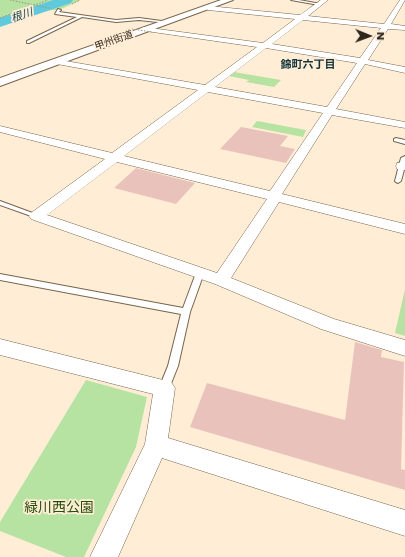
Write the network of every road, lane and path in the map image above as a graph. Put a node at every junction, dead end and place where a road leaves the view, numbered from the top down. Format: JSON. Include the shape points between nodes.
{"nodes":[{"id":1,"x":10,"y":0,"type":"edge"},
{"id":2,"x":48,"y":0,"type":"edge"},
{"id":3,"x":228,"y":0,"type":"edge"},
{"id":4,"x":293,"y":0,"type":"edge"},
{"id":5,"x":403,"y":0,"type":"edge"},
{"id":6,"x":322,"y":2,"type":"edge"},
{"id":7,"x":34,"y":6,"type":"junction"},
{"id":8,"x":208,"y":8,"type":"junction"},
{"id":9,"x":56,"y":9,"type":"joint"},
{"id":10,"x":82,"y":16,"type":"junction"},
{"id":11,"x":0,"y":18,"type":"edge"},
{"id":12,"x":301,"y":18,"type":"junction"},
{"id":13,"x":167,"y":22,"type":"junction"},
{"id":14,"x":386,"y":26,"type":"junction"},
{"id":15,"x":405,"y":28,"type":"edge"},
{"id":16,"x":132,"y":30,"type":"dead end"},
{"id":17,"x":149,"y":31,"type":"junction"},
{"id":18,"x":28,"y":42,"type":"dead end"},
{"id":19,"x":265,"y":45,"type":"junction"},
{"id":20,"x":57,"y":61,"type":"junction"},
{"id":21,"x":364,"y":61,"type":"junction"},
{"id":22,"x":405,"y":70,"type":"edge"},
{"id":23,"x":0,"y":82,"type":"edge"},
{"id":24,"x":204,"y":89,"type":"junction"},
{"id":25,"x":330,"y":112,"type":"junction"},
{"id":26,"x":405,"y":126,"type":"edge"},
{"id":27,"x":0,"y":129,"type":"edge"},
{"id":28,"x":396,"y":140,"type":"dead end"},
{"id":29,"x":405,"y":142,"type":"edge"},
{"id":30,"x":114,"y":158,"type":"junction"},
{"id":31,"x":403,"y":163,"type":"edge"},
{"id":32,"x":398,"y":181,"type":"dead end"},
{"id":33,"x":274,"y":197,"type":"junction"},
{"id":34,"x":0,"y":203,"type":"edge"},
{"id":35,"x":36,"y":216,"type":"junction"},
{"id":36,"x":405,"y":229,"type":"edge"},
{"id":37,"x":200,"y":273,"type":"junction"},
{"id":38,"x":0,"y":276,"type":"edge"},
{"id":39,"x":221,"y":280,"type":"junction"},
{"id":40,"x":186,"y":312,"type":"junction"},
{"id":41,"x":0,"y":347,"type":"edge"},
{"id":42,"x":405,"y":348,"type":"edge"},
{"id":43,"x":164,"y":388,"type":"junction"},
{"id":44,"x":156,"y":445,"type":"junction"},
{"id":45,"x":405,"y":523,"type":"edge"},
{"id":46,"x":104,"y":557,"type":"edge"}],
"edges":[{"from":1,"to":7,"type":"path"},
{"from":2,"to":7,"type":"path"},
{"from":3,"to":8,"type":"main road","name":"甲州街道"},
{"from":4,"to":6,"type":"lane"},
{"from":5,"to":14,"type":"street"},
{"from":6,"to":12,"type":"street"},
{"from":7,"to":9,"type":"path"},
{"from":7,"to":11,"type":"path"},
{"from":8,"to":12,"type":"street"},
{"from":8,"to":13,"type":"main road","name":"甲州街道"},
{"from":9,"to":10,"type":"lane","via":[[56,13]]},
{"from":10,"to":13,"type":"lane","via":[[116,21],[139,19]]},
{"from":10,"to":18,"type":"lane"},
{"from":12,"to":14,"type":"street"},
{"from":12,"to":19,"type":"street"},
{"from":13,"to":17,"type":"main road","name":"甲州街道"},
{"from":14,"to":15,"type":"street"},
{"from":14,"to":21,"type":"street"},
{"from":16,"to":17,"type":"path","bridge":true},
{"from":17,"to":19,"type":"street"},
{"from":17,"to":20,"type":"main road","name":"甲州街道"},
{"from":19,"to":21,"type":"street"},
{"from":19,"to":24,"type":"street"},
{"from":20,"to":23,"type":"main road","name":"甲州街道"},
{"from":20,"to":24,"type":"street"},
{"from":21,"to":22,"type":"street"},
{"from":21,"to":25,"type":"street"},
{"from":24,"to":25,"type":"street"},
{"from":24,"to":30,"type":"street"},
{"from":25,"to":26,"type":"street"},
{"from":25,"to":33,"type":"street"},
{"from":27,"to":30,"type":"street"},
{"from":28,"to":29,"type":"lane"},
{"from":30,"to":33,"type":"street"},
{"from":30,"to":35,"type":"street"},
{"from":31,"to":32,"type":"lane"},
{"from":33,"to":36,"type":"street"},
{"from":33,"to":39,"type":"street"},
{"from":34,"to":35,"type":"lane"},
{"from":35,"to":37,"type":"street"},
{"from":37,"to":39,"type":"street"},
{"from":37,"to":40,"type":"lane"},
{"from":38,"to":40,"type":"lane"},
{"from":39,"to":42,"type":"street","via":[[328,324]]},
{"from":40,"to":43,"type":"lane","via":[[173,366]]},
{"from":41,"to":43,"type":"street"},
{"from":43,"to":44,"type":"street"},
{"from":44,"to":45,"type":"street"},
{"from":44,"to":46,"type":"street"}]}
